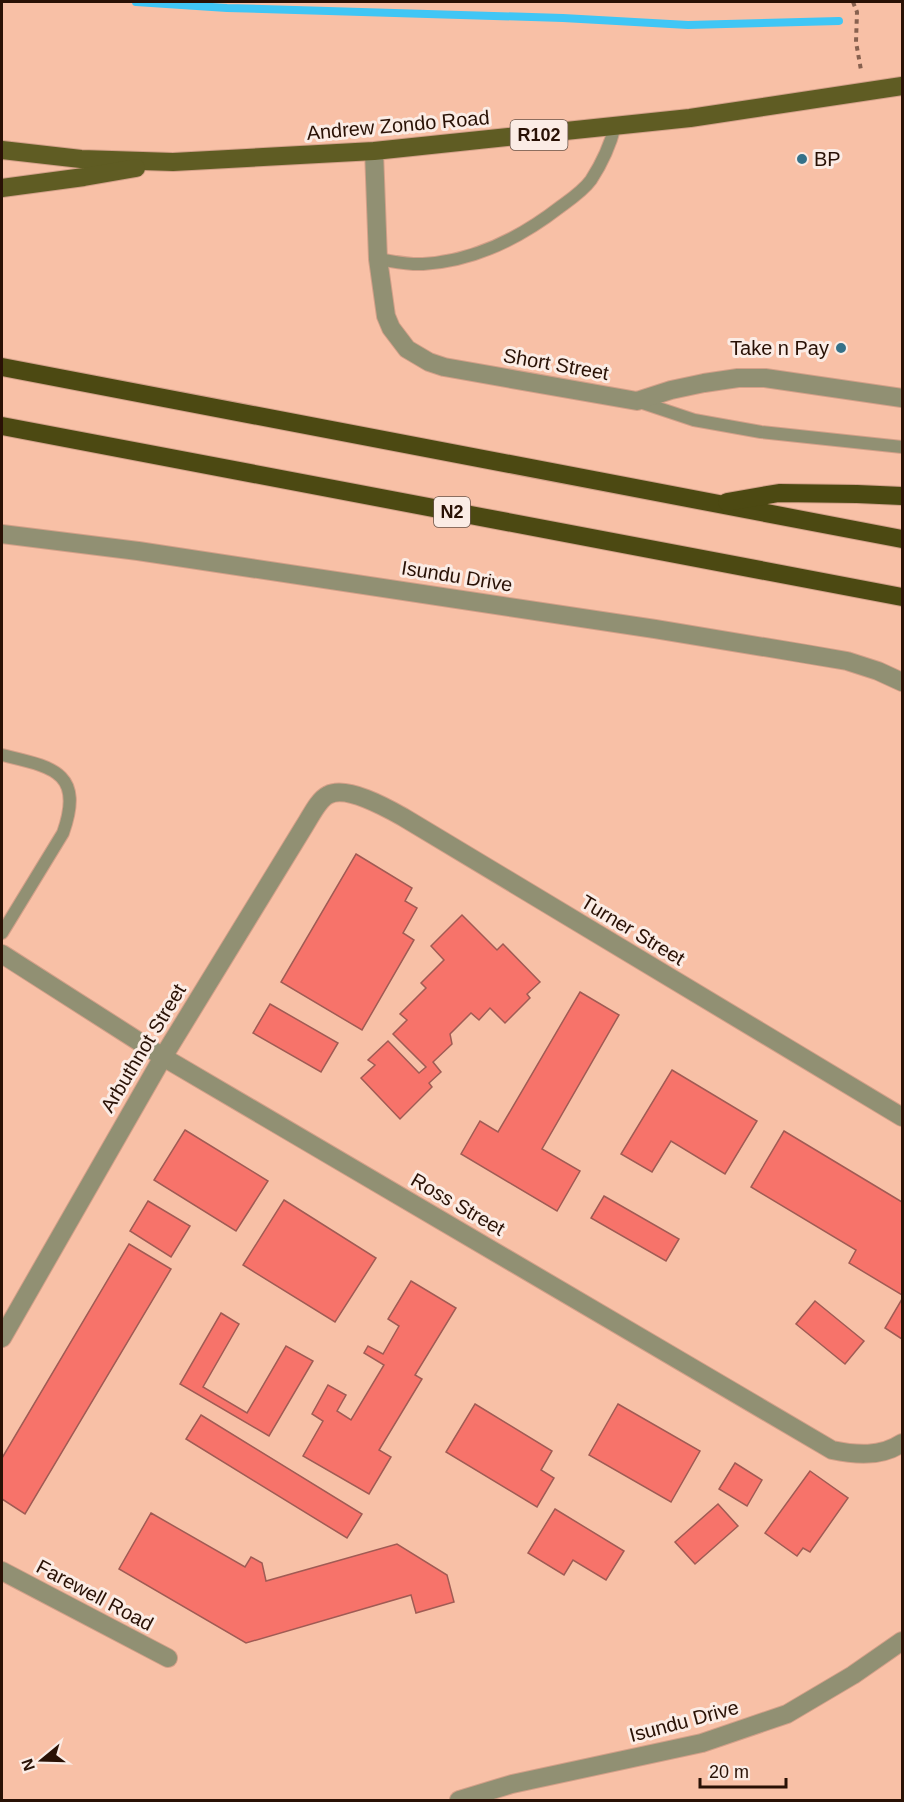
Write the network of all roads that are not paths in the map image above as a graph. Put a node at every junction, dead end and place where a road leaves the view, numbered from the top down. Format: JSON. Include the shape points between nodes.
{"nodes":[{"id":1,"x":903,"y":86,"type":"edge"},
{"id":2,"x":615,"y":126,"type":"junction"},
{"id":3,"x":2,"y":150,"type":"edge"},
{"id":4,"x":374,"y":151,"type":"junction"},
{"id":5,"x":173,"y":162,"type":"junction"},
{"id":6,"x":2,"y":188,"type":"edge"},
{"id":7,"x":378,"y":259,"type":"junction"},
{"id":8,"x":2,"y":367,"type":"edge"},
{"id":9,"x":903,"y":398,"type":"edge"},
{"id":10,"x":637,"y":401,"type":"junction"},
{"id":11,"x":2,"y":426,"type":"edge"},
{"id":12,"x":903,"y":447,"type":"edge"},
{"id":13,"x":903,"y":496,"type":"edge"},
{"id":14,"x":717,"y":504,"type":"junction"},
{"id":15,"x":2,"y":534,"type":"edge"},
{"id":16,"x":903,"y":539,"type":"edge"},
{"id":17,"x":903,"y":597,"type":"edge"},
{"id":18,"x":903,"y":682,"type":"edge"},
{"id":19,"x":2,"y":755,"type":"edge"},
{"id":20,"x":337,"y":793,"type":"joint"},
{"id":21,"x":2,"y":933,"type":"edge"},
{"id":22,"x":2,"y":954,"type":"edge"},
{"id":23,"x":163,"y":1057,"type":"junction"},
{"id":24,"x":903,"y":1117,"type":"edge"},
{"id":25,"x":2,"y":1338,"type":"edge"},
{"id":26,"x":903,"y":1443,"type":"edge"},
{"id":27,"x":2,"y":1571,"type":"edge"},
{"id":28,"x":903,"y":1641,"type":"edge"},
{"id":29,"x":168,"y":1658,"type":"dead end"},
{"id":30,"x":459,"y":1800,"type":"edge"}],
"edges":[{"from":1,"to":2,"type":"main road","name":"Andrew Zondo Road","number":"R102"},
{"from":2,"to":4,"type":"main road","name":"Andrew Zondo Road","number":"R102"},
{"from":2,"to":7,"type":"lane","via":[[590,182],[546,218],[508,241],[454,260],[421,264]]},
{"from":3,"to":5,"type":"main road","name":"Andrew Zondo Road","number":"R102","via":[[81,159]]},
{"from":4,"to":5,"type":"main road","name":"Andrew Zondo Road","number":"R102"},
{"from":4,"to":7,"type":"street","name":"Short Street"},
{"from":5,"to":6,"type":"main road"},
{"from":7,"to":10,"type":"street","name":"Short Street","via":[[386,316],[407,349],[418,357],[444,367]]},
{"from":8,"to":14,"type":"highway"},
{"from":9,"to":10,"type":"street","name":"Short Street","via":[[747,378],[704,383]]},
{"from":10,"to":12,"type":"lane","via":[[694,420],[761,432]]},
{"from":11,"to":17,"type":"highway","number":"N2"},
{"from":13,"to":14,"type":"highway","via":[[779,493]]},
{"from":14,"to":16,"type":"highway"},
{"from":15,"to":18,"type":"street","name":"Isundu Drive","via":[[138,551],[771,648],[847,661]]},
{"from":19,"to":21,"type":"lane","via":[[58,773],[68,787],[69,806],[63,833]]},
{"from":20,"to":23,"type":"street","name":"Arbuthnot Street","via":[[327,795],[305,825]]},
{"from":20,"to":24,"type":"street","name":"Turner Street","via":[[363,798],[403,817]]},
{"from":22,"to":23,"type":"street","name":"Ross Street"},
{"from":23,"to":25,"type":"street","name":"Arbuthnot Street"},
{"from":23,"to":26,"type":"street","name":"Ross Street","via":[[832,1450],[866,1454]]},
{"from":27,"to":29,"type":"street","name":"Farewell Road"},
{"from":28,"to":30,"type":"street","name":"Isundu Drive","via":[[787,1714],[702,1743],[512,1784]]}]}
